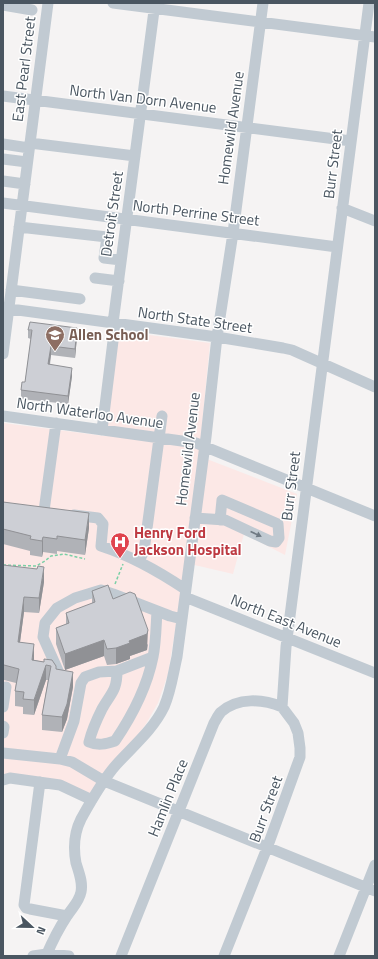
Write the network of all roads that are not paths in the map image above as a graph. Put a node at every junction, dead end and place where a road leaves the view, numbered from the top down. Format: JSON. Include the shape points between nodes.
{"nodes":[{"id":1,"x":48,"y":3,"type":"edge"},
{"id":2,"x":113,"y":3,"type":"edge"},
{"id":3,"x":263,"y":3,"type":"edge"},
{"id":4,"x":369,"y":3,"type":"edge"},
{"id":5,"x":3,"y":4,"type":"edge"},
{"id":6,"x":155,"y":5,"type":"edge"},
{"id":7,"x":32,"y":10,"type":"dead end"},
{"id":8,"x":260,"y":23,"type":"junction"},
{"id":9,"x":370,"y":36,"type":"edge"},
{"id":10,"x":3,"y":96,"type":"edge"},
{"id":11,"x":35,"y":100,"type":"junction"},
{"id":12,"x":140,"y":114,"type":"junction"},
{"id":13,"x":246,"y":127,"type":"junction"},
{"id":14,"x":351,"y":141,"type":"junction"},
{"id":15,"x":3,"y":144,"type":"edge"},
{"id":16,"x":29,"y":145,"type":"junction"},
{"id":17,"x":135,"y":156,"type":"junction"},
{"id":18,"x":3,"y":159,"type":"edge"},
{"id":19,"x":27,"y":162,"type":"junction"},
{"id":20,"x":3,"y":181,"type":"edge"},
{"id":21,"x":25,"y":184,"type":"junction"},
{"id":22,"x":3,"y":203,"type":"edge"},
{"id":23,"x":22,"y":205,"type":"junction"},
{"id":24,"x":342,"y":208,"type":"junction"},
{"id":25,"x":126,"y":219,"type":"junction"},
{"id":26,"x":375,"y":220,"type":"edge"},
{"id":27,"x":19,"y":227,"type":"junction"},
{"id":28,"x":232,"y":233,"type":"junction"},
{"id":29,"x":337,"y":247,"type":"junction"},
{"id":30,"x":121,"y":260,"type":"junction"},
{"id":31,"x":95,"y":278,"type":"dead end"},
{"id":32,"x":119,"y":281,"type":"junction"},
{"id":33,"x":12,"y":290,"type":"junction"},
{"id":34,"x":80,"y":299,"type":"dead end"},
{"id":35,"x":6,"y":308,"type":"edge"},
{"id":36,"x":113,"y":323,"type":"junction"},
{"id":37,"x":217,"y":337,"type":"junction"},
{"id":38,"x":3,"y":352,"type":"edge"},
{"id":39,"x":322,"y":365,"type":"junction"},
{"id":40,"x":375,"y":387,"type":"edge"},
{"id":41,"x":3,"y":416,"type":"edge"},
{"id":42,"x":162,"y":416,"type":"dead end"},
{"id":43,"x":56,"y":424,"type":"junction"},
{"id":44,"x":102,"y":430,"type":"junction"},
{"id":45,"x":160,"y":437,"type":"junction"},
{"id":46,"x":204,"y":446,"type":"junction"},
{"id":47,"x":306,"y":487,"type":"junction"},
{"id":48,"x":30,"y":509,"type":"edge"},
{"id":49,"x":67,"y":514,"type":"edge"},
{"id":50,"x":375,"y":516,"type":"edge"},
{"id":51,"x":195,"y":518,"type":"junction"},
{"id":52,"x":220,"y":520,"type":"junction"},
{"id":53,"x":139,"y":561,"type":"junction"},
{"id":54,"x":185,"y":593,"type":"junction"},
{"id":55,"x":157,"y":611,"type":"junction"},
{"id":56,"x":182,"y":618,"type":"junction"},
{"id":57,"x":287,"y":638,"type":"junction"},
{"id":58,"x":153,"y":657,"type":"junction"},
{"id":59,"x":116,"y":671,"type":"junction"},
{"id":60,"x":375,"y":673,"type":"edge"},
{"id":61,"x":60,"y":675,"type":"edge"},
{"id":62,"x":6,"y":687,"type":"dead end"},
{"id":63,"x":3,"y":706,"type":"edge"},
{"id":64,"x":282,"y":707,"type":"junction"},
{"id":65,"x":3,"y":726,"type":"edge"},
{"id":66,"x":3,"y":733,"type":"edge"},
{"id":67,"x":118,"y":736,"type":"junction"},
{"id":68,"x":137,"y":743,"type":"junction"},
{"id":69,"x":3,"y":752,"type":"edge"},
{"id":70,"x":60,"y":759,"type":"junction"},
{"id":71,"x":3,"y":780,"type":"edge"},
{"id":72,"x":104,"y":781,"type":"junction"},
{"id":73,"x":40,"y":782,"type":"junction"},
{"id":74,"x":92,"y":800,"type":"junction"},
{"id":75,"x":178,"y":812,"type":"junction"},
{"id":76,"x":267,"y":848,"type":"junction"},
{"id":77,"x":375,"y":865,"type":"edge"},
{"id":78,"x":370,"y":889,"type":"edge"},
{"id":79,"x":67,"y":916,"type":"junction"},
{"id":80,"x":47,"y":955,"type":"edge"},
{"id":81,"x":33,"y":956,"type":"edge"},
{"id":82,"x":68,"y":956,"type":"edge"},
{"id":83,"x":121,"y":956,"type":"edge"},
{"id":84,"x":224,"y":956,"type":"edge"},
{"id":85,"x":339,"y":956,"type":"edge"}],
"edges":[{"from":1,"to":11,"type":"street","name":"East Pearl Street"},
{"from":2,"to":6,"type":"street"},
{"from":3,"to":8,"type":"street","name":"Homewild Avenue"},
{"from":4,"to":9,"type":"street","name":"Burr Street"},
{"from":5,"to":7,"type":"street"},
{"from":6,"to":8,"type":"street"},
{"from":6,"to":12,"type":"street","name":"Detroit Street"},
{"from":8,"to":9,"type":"street"},
{"from":8,"to":13,"type":"street","name":"Homewild Avenue"},
{"from":9,"to":14,"type":"street","name":"Burr Street"},
{"from":10,"to":11,"type":"street","name":"North Van Dorn Avenue"},
{"from":11,"to":12,"type":"street","name":"North Van Dorn Avenue"},
{"from":11,"to":16,"type":"street","name":"East Pearl Street"},
{"from":12,"to":13,"type":"street","name":"North Van Dorn Avenue"},
{"from":12,"to":17,"type":"street","name":"Detroit Street"},
{"from":13,"to":14,"type":"street","name":"North Van Dorn Avenue"},
{"from":13,"to":28,"type":"street","name":"Homewild Avenue"},
{"from":14,"to":24,"type":"street","name":"Burr Street"},
{"from":15,"to":16,"type":"street"},
{"from":16,"to":17,"type":"street"},
{"from":16,"to":19,"type":"street","name":"East Pearl Street"},
{"from":17,"to":25,"type":"street","name":"Detroit Street"},
{"from":18,"to":19,"type":"street"},
{"from":19,"to":21,"type":"street","name":"East Pearl Street"},
{"from":20,"to":21,"type":"street"},
{"from":21,"to":23,"type":"street","name":"East Pearl Street"},
{"from":22,"to":23,"type":"street","name":"North Perrine Street"},
{"from":23,"to":25,"type":"street","name":"North Perrine Street"},
{"from":23,"to":27,"type":"street","name":"East Pearl Street"},
{"from":24,"to":26,"type":"street"},
{"from":24,"to":29,"type":"street","name":"Burr Street"},
{"from":25,"to":28,"type":"street","name":"North Perrine Street"},
{"from":25,"to":30,"type":"street","name":"Detroit Street"},
{"from":27,"to":30,"type":"street","via":[[107,237],[104,258]]},
{"from":27,"to":33,"type":"street","name":"East Pearl Street"},
{"from":28,"to":29,"type":"street","name":"North Perrine Street"},
{"from":28,"to":37,"type":"street","name":"Homewild Avenue"},
{"from":29,"to":39,"type":"street","name":"Burr Street"},
{"from":30,"to":32,"type":"street","name":"Detroit Street"},
{"from":31,"to":32,"type":"street"},
{"from":32,"to":36,"type":"street","name":"Detroit Street"},
{"from":33,"to":34,"type":"street"},
{"from":33,"to":35,"type":"street","name":"East Pearl Street"},
{"from":35,"to":36,"type":"street","name":"North State Street"},
{"from":35,"to":38,"type":"street","name":"East Pearl Street"},
{"from":36,"to":37,"type":"street","name":"North State Street"},
{"from":36,"to":44,"type":"street","name":"Detroit Street","via":[[114,333]]},
{"from":37,"to":39,"type":"street","name":"North State Street","via":[[292,350]]},
{"from":37,"to":46,"type":"street","name":"Homewild Avenue"},
{"from":39,"to":40,"type":"street","name":"North State Street"},
{"from":39,"to":47,"type":"street","name":"Burr Street"},
{"from":41,"to":43,"type":"street","name":"North Waterloo Avenue"},
{"from":42,"to":45,"type":"street"},
{"from":43,"to":44,"type":"street","name":"North Waterloo Avenue"},
{"from":43,"to":48,"type":"street","via":[[48,512]]},
{"from":44,"to":45,"type":"street","name":"North Waterloo Avenue"},
{"from":45,"to":46,"type":"street","name":"North Waterloo Avenue"},
{"from":45,"to":53,"type":"street","via":[[144,551]]},
{"from":46,"to":47,"type":"street","name":"North Waterloo Avenue"},
{"from":46,"to":51,"type":"street","name":"Homewild Avenue"},
{"from":47,"to":50,"type":"street","name":"North Waterloo Avenue"},
{"from":47,"to":57,"type":"street","name":"Burr Street"},
{"from":49,"to":53,"type":"street","name":"North East Avenue","via":[[98,518],[103,524],[100,546]]},
{"from":51,"to":52,"type":"street"},
{"from":51,"to":54,"type":"street","name":"Homewild Avenue"},
{"from":52,"to":52,"type":"street","one_way":true,"via":[[270,541],[276,542],[279,538],[278,524],[222,500]]},
{"from":53,"to":54,"type":"street","name":"North East Avenue"},
{"from":54,"to":56,"type":"street","name":"Homewild Avenue"},
{"from":54,"to":57,"type":"street","name":"North East Avenue"},
{"from":55,"to":56,"type":"street"},
{"from":55,"to":58,"type":"street"},
{"from":55,"to":61,"type":"street","via":[[101,590],[75,598],[57,608],[45,623],[43,637]]},
{"from":56,"to":68,"type":"street","name":"Homewild Avenue","via":[[177,657],[164,707]]},
{"from":57,"to":60,"type":"street","name":"North East Avenue"},
{"from":57,"to":64,"type":"street","name":"Burr Street"},
{"from":58,"to":59,"type":"street"},
{"from":58,"to":67,"type":"street","via":[[143,690]]},
{"from":59,"to":67,"type":"street","via":[[117,682],[113,693],[102,708],[89,742],[104,744],[115,741]]},
{"from":59,"to":70,"type":"street","via":[[99,672],[85,677],[81,683],[74,720]]},
{"from":62,"to":63,"type":"street"},
{"from":64,"to":75,"type":"street","name":"Hamlin Place","via":[[263,701],[242,702],[221,712],[214,723]]},
{"from":64,"to":76,"type":"street","name":"Burr Street","via":[[298,733],[300,757]]},
{"from":65,"to":66,"type":"street"},
{"from":67,"to":68,"type":"street"},
{"from":68,"to":72,"type":"street","name":"Homewild Avenue"},
{"from":69,"to":70,"type":"street"},
{"from":70,"to":72,"type":"street","via":[[72,762]]},
{"from":71,"to":73,"type":"street","via":[[10,778]]},
{"from":72,"to":74,"type":"street","name":"Homewild Avenue"},
{"from":72,"to":75,"type":"street"},
{"from":73,"to":74,"type":"street","via":[[60,785]]},
{"from":73,"to":79,"type":"street","via":[[24,905],[30,910]]},
{"from":74,"to":79,"type":"street","name":"Homewild Avenue","via":[[75,833],[74,845],[81,892]]},
{"from":75,"to":76,"type":"street"},
{"from":75,"to":83,"type":"street","name":"Hamlin Place"},
{"from":76,"to":78,"type":"street"},
{"from":76,"to":84,"type":"street","name":"Burr Street"},
{"from":77,"to":78,"type":"street"},
{"from":78,"to":85,"type":"street"},
{"from":79,"to":80,"type":"street","name":"Homewild Avenue"},
{"from":80,"to":81,"type":"street"},
{"from":80,"to":82,"type":"street"}]}
